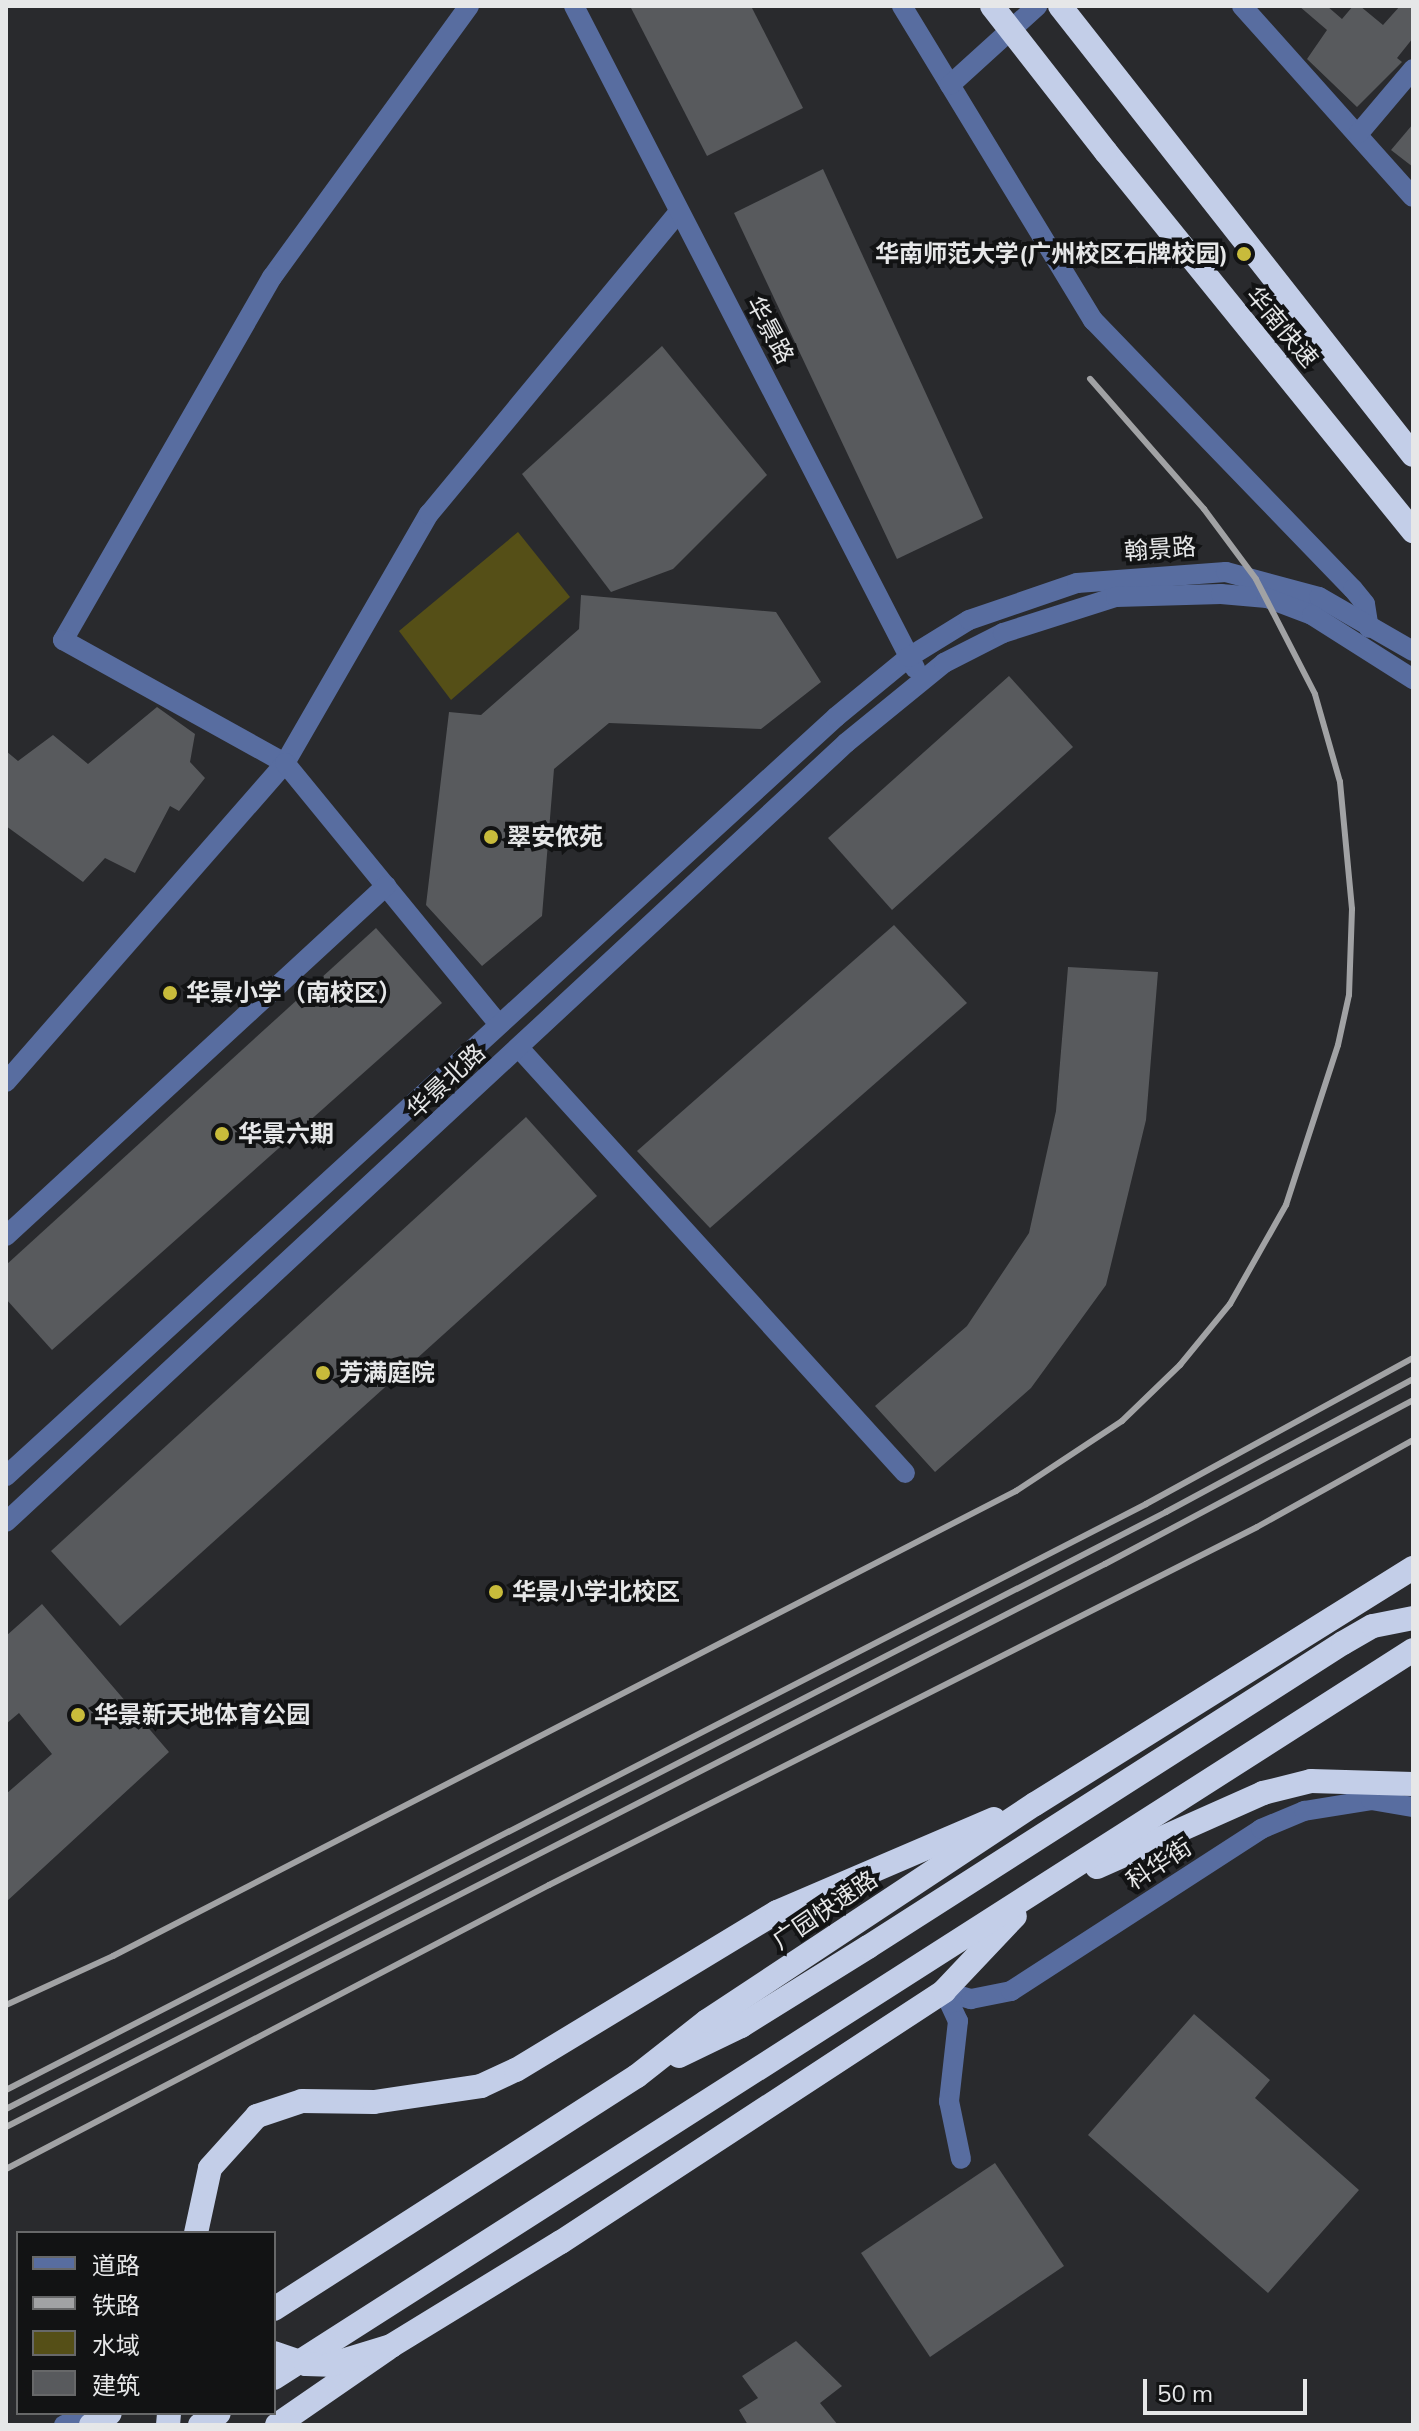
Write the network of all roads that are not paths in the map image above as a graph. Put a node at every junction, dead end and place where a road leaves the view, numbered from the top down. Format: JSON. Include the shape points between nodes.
{"nodes":[{"id":1,"x":469,"y":6,"type":"edge"},
{"id":2,"x":574,"y":6,"type":"edge"},
{"id":3,"x":902,"y":6,"type":"edge"},
{"id":4,"x":992,"y":6,"type":"edge"},
{"id":5,"x":1037,"y":6,"type":"edge"},
{"id":6,"x":1060,"y":6,"type":"edge"},
{"id":7,"x":1242,"y":6,"type":"edge"},
{"id":8,"x":1413,"y":69,"type":"edge"},
{"id":9,"x":950,"y":85,"type":"junction"},
{"id":10,"x":1359,"y":133,"type":"junction"},
{"id":11,"x":1413,"y":197,"type":"edge"},
{"id":12,"x":679,"y":212,"type":"junction"},
{"id":13,"x":1413,"y":455,"type":"edge"},
{"id":14,"x":1413,"y":531,"type":"edge"},
{"id":15,"x":1367,"y":634,"type":"junction"},
{"id":16,"x":1413,"y":651,"type":"edge"},
{"id":17,"x":909,"y":657,"type":"junction"},
{"id":18,"x":921,"y":678,"type":"junction"},
{"id":19,"x":1413,"y":679,"type":"edge"},
{"id":20,"x":285,"y":763,"type":"junction"},
{"id":21,"x":386,"y":886,"type":"junction"},
{"id":22,"x":498,"y":1023,"type":"junction"},
{"id":23,"x":519,"y":1048,"type":"junction"},
{"id":24,"x":6,"y":1082,"type":"edge"},
{"id":25,"x":6,"y":1236,"type":"edge"},
{"id":26,"x":905,"y":1473,"type":"dead end"},
{"id":27,"x":7,"y":1474,"type":"edge"},
{"id":28,"x":30,"y":1500,"type":"junction"},
{"id":29,"x":6,"y":1522,"type":"edge"},
{"id":30,"x":1413,"y":1568,"type":"edge"},
{"id":31,"x":1413,"y":1618,"type":"edge"},
{"id":32,"x":1413,"y":1650,"type":"edge"},
{"id":33,"x":1413,"y":1784,"type":"edge"},
{"id":34,"x":1035,"y":1804,"type":"junction"},
{"id":35,"x":1413,"y":1807,"type":"edge"},
{"id":36,"x":1033,"y":1895,"type":"junction"},
{"id":37,"x":944,"y":1991,"type":"junction"},
{"id":38,"x":637,"y":2076,"type":"junction"},
{"id":39,"x":961,"y":2159,"type":"dead end"},
{"id":40,"x":195,"y":2230,"type":"edge"},
{"id":41,"x":276,"y":2308,"type":"edge"},
{"id":42,"x":391,"y":2346,"type":"junction"},
{"id":43,"x":276,"y":2354,"type":"edge"},
{"id":44,"x":276,"y":2377,"type":"edge"},
{"id":45,"x":91,"y":2415,"type":"edge"},
{"id":46,"x":64,"y":2425,"type":"edge"},
{"id":47,"x":277,"y":2425,"type":"edge"}],
"edges":[{"from":1,"to":20,"type":"street","via":[[272,277],[63,640]]},
{"from":2,"to":12,"type":"street","name":"华景路"},
{"from":3,"to":9,"type":"street"},
{"from":4,"to":14,"type":"highway","name":"华南快速","bridge":true},
{"from":5,"to":9,"type":"street"},
{"from":6,"to":13,"type":"highway","name":"华南快速"},
{"from":7,"to":10,"type":"street"},
{"from":8,"to":10,"type":"street"},
{"from":9,"to":15,"type":"street","via":[[1093,320],[1353,589]]},
{"from":10,"to":11,"type":"street"},
{"from":12,"to":17,"type":"street","name":"华景路"},
{"from":12,"to":20,"type":"street","via":[[429,514]]},
{"from":15,"to":16,"type":"street","name":"翰景路"},
{"from":15,"to":17,"type":"street","name":"翰景路","via":[[1289,585],[1226,572],[1186,571],[1042,592],[969,620]]},
{"from":15,"to":18,"type":"street","name":"翰景路","via":[[1267,598],[1142,595],[1067,610],[1003,633]]},
{"from":15,"to":19,"type":"street","name":"翰景路"},
{"from":17,"to":18,"type":"street","name":"华景路"},
{"from":17,"to":22,"type":"street","name":"华景北路"},
{"from":18,"to":23,"type":"street","name":"华景北路"},
{"from":20,"to":21,"type":"street"},
{"from":20,"to":24,"type":"street"},
{"from":21,"to":22,"type":"street"},
{"from":21,"to":25,"type":"street"},
{"from":22,"to":27,"type":"street","name":"华景北路"},
{"from":23,"to":26,"type":"street"},
{"from":23,"to":28,"type":"street","name":"华景北路"},
{"from":27,"to":28,"type":"street"},
{"from":28,"to":29,"type":"street","name":"华景北路"},
{"from":30,"to":34,"type":"highway","name":"广园快速路"},
{"from":31,"to":38,"type":"highway","via":[[1373,1626],[1343,1643],[741,2026]]},
{"from":32,"to":36,"type":"highway"},
{"from":33,"to":36,"type":"highway","via":[[1311,1781],[1263,1793]]},
{"from":34,"to":38,"type":"highway","name":"广园快速路","via":[[707,2021]]},
{"from":34,"to":40,"type":"highway","via":[[777,1912],[481,2086],[374,2102],[302,2101],[257,2116],[210,2168]]},
{"from":35,"to":37,"type":"street","name":"科华街","via":[[1371,1800],[1304,1811],[1261,1829],[1011,1991],[971,1999]]},
{"from":36,"to":37,"type":"highway"},
{"from":36,"to":44,"type":"highway"},
{"from":37,"to":39,"type":"street","via":[[958,2021],[949,2101]]},
{"from":37,"to":42,"type":"highway","bridge":true,"via":[[561,2242]]},
{"from":38,"to":41,"type":"highway","name":"广园快速路"},
{"from":42,"to":43,"type":"highway","bridge":true,"via":[[329,2365]]},
{"from":42,"to":47,"type":"highway"},
{"from":45,"to":46,"type":"street"}]}
